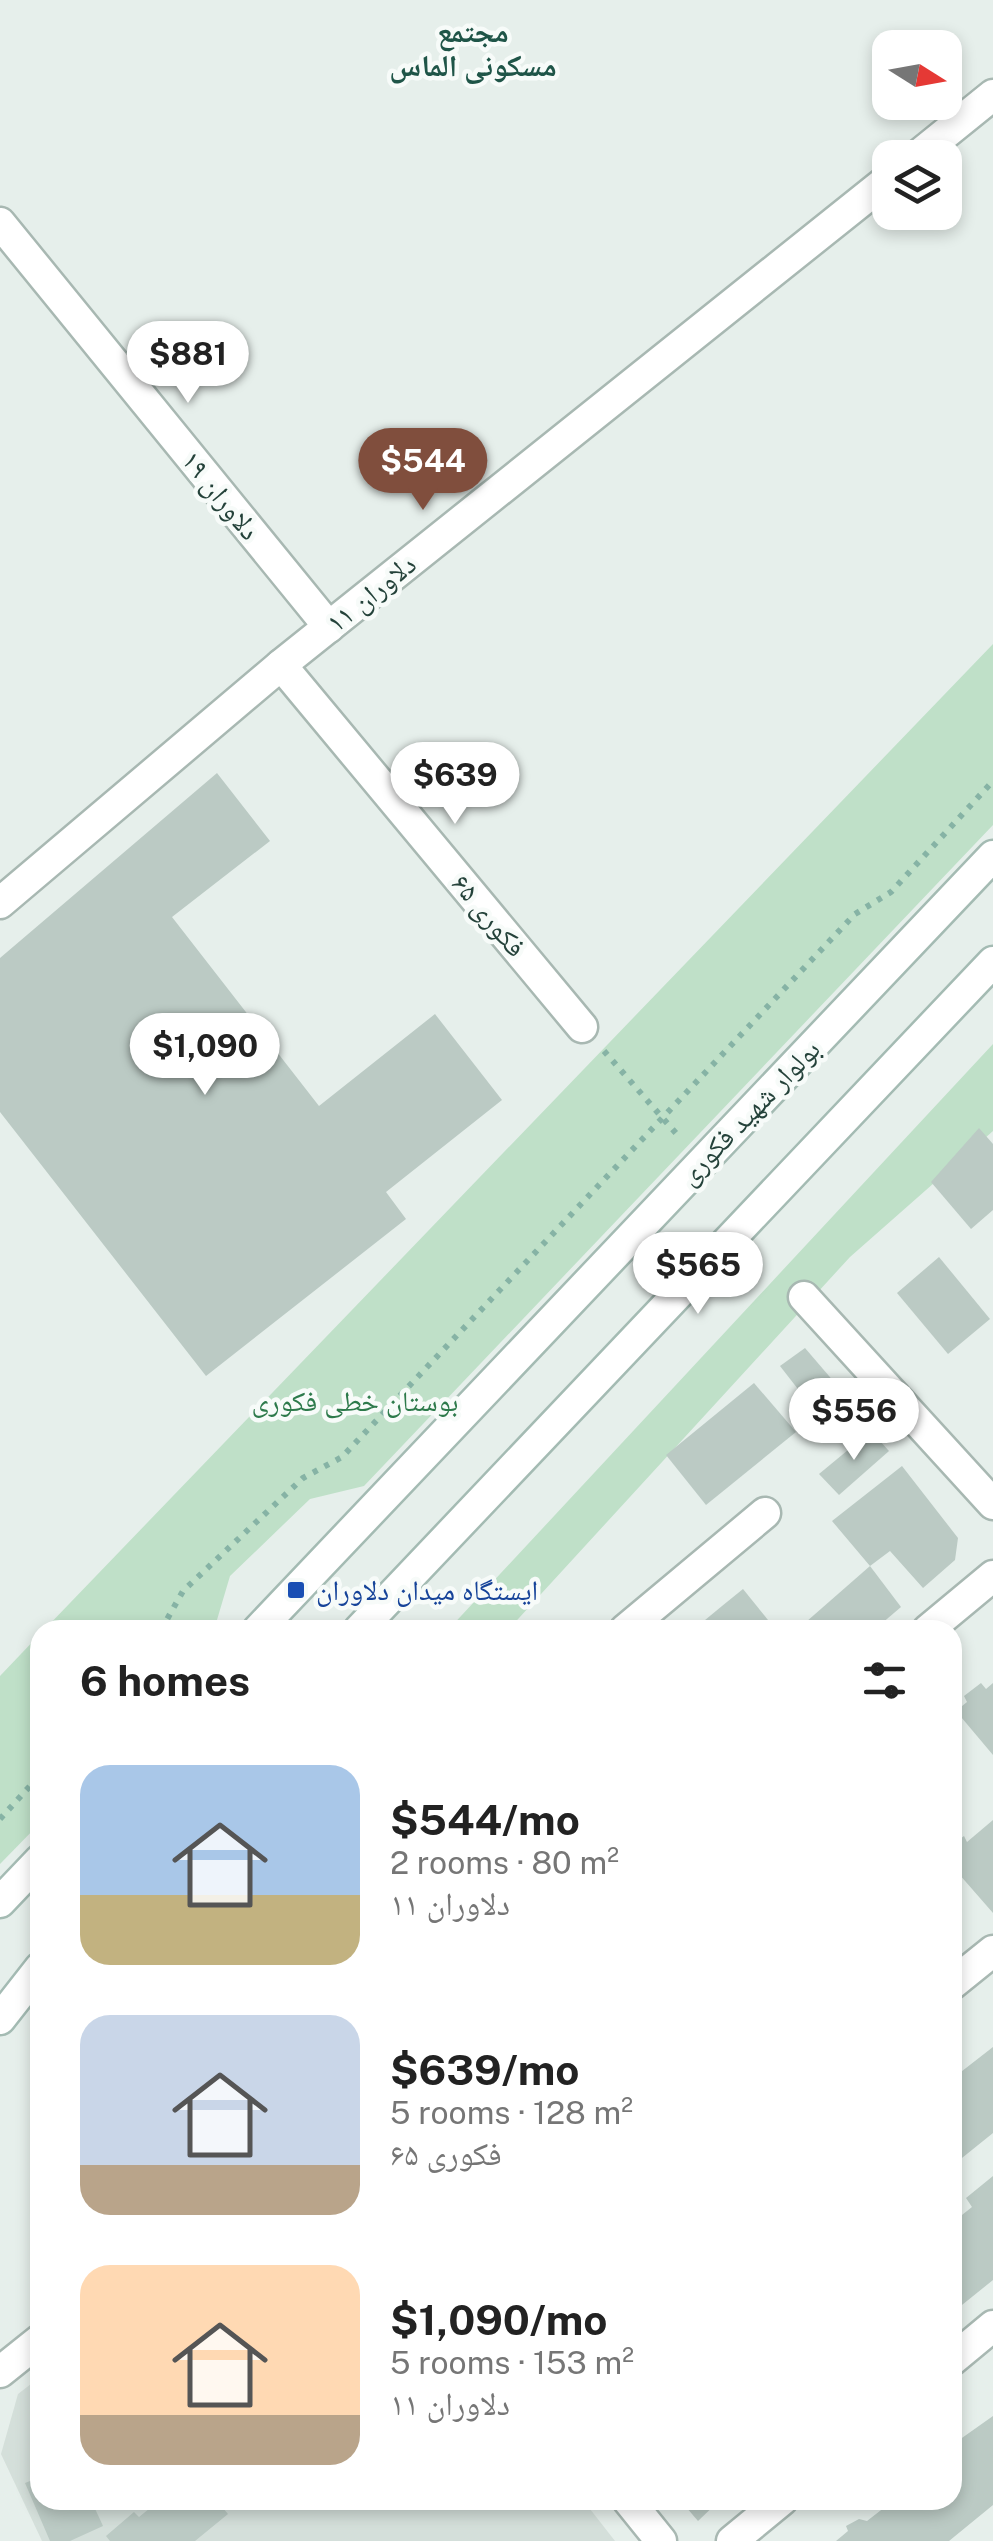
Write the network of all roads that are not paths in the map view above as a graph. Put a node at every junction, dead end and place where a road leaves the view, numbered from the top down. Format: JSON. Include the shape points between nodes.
{"nodes":[{"id":1,"x":993,"y":95,"type":"edge"},
{"id":2,"x":937,"y":140,"type":"edge"},
{"id":3,"x":872,"y":192,"type":"edge"},
{"id":4,"x":0,"y":223,"type":"edge"},
{"id":5,"x":329,"y":627,"type":"junction"},
{"id":6,"x":281,"y":665,"type":"junction"},
{"id":7,"x":993,"y":856,"type":"edge"},
{"id":8,"x":0,"y":904,"type":"edge"},
{"id":9,"x":993,"y":962,"type":"edge"},
{"id":10,"x":582,"y":1026,"type":"road end"},
{"id":11,"x":804,"y":1298,"type":"dead end"},
{"id":12,"x":993,"y":1504,"type":"edge"},
{"id":13,"x":764,"y":1513,"type":"dead end"},
{"id":14,"x":993,"y":1576,"type":"edge"},
{"id":15,"x":267,"y":1620,"type":"edge"},
{"id":16,"x":368,"y":1620,"type":"edge"},
{"id":17,"x":637,"y":1620,"type":"edge"},
{"id":18,"x":940,"y":1620,"type":"edge"},
{"id":19,"x":30,"y":1870,"type":"edge"},
{"id":20,"x":2,"y":1899,"type":"edge"},
{"id":21,"x":993,"y":1951,"type":"edge"},
{"id":22,"x":962,"y":1976,"type":"edge"},
{"id":23,"x":30,"y":1980,"type":"edge"},
{"id":24,"x":0,"y":2018,"type":"edge"},
{"id":25,"x":993,"y":2326,"type":"edge"},
{"id":26,"x":30,"y":2348,"type":"edge"},
{"id":27,"x":962,"y":2352,"type":"edge"},
{"id":28,"x":0,"y":2372,"type":"edge"},
{"id":29,"x":636,"y":2510,"type":"edge"},
{"id":30,"x":770,"y":2510,"type":"edge"},
{"id":31,"x":660,"y":2541,"type":"edge"},
{"id":32,"x":732,"y":2541,"type":"edge"}],
"edges":[{"from":1,"to":2,"type":"street"},
{"from":3,"to":5,"type":"street","name":"دلاوران ۱۱"},
{"from":4,"to":5,"type":"street","name":"دلاوران ۱۹"},
{"from":5,"to":6,"type":"street","name":"دلاوران ۱۱"},
{"from":6,"to":8,"type":"street","name":"دلاوران ۱۱"},
{"from":6,"to":10,"type":"street","name":"فکوری ۶۵"},
{"from":7,"to":15,"type":"street","name":"بولوار شهید فکوری"},
{"from":9,"to":16,"type":"street"},
{"from":11,"to":12,"type":"street"},
{"from":13,"to":17,"type":"street"},
{"from":14,"to":18,"type":"street"},
{"from":19,"to":20,"type":"street"},
{"from":21,"to":22,"type":"street"},
{"from":23,"to":24,"type":"street"},
{"from":25,"to":27,"type":"street"},
{"from":26,"to":28,"type":"street"},
{"from":29,"to":31,"type":"street"},
{"from":30,"to":32,"type":"street"}]}
